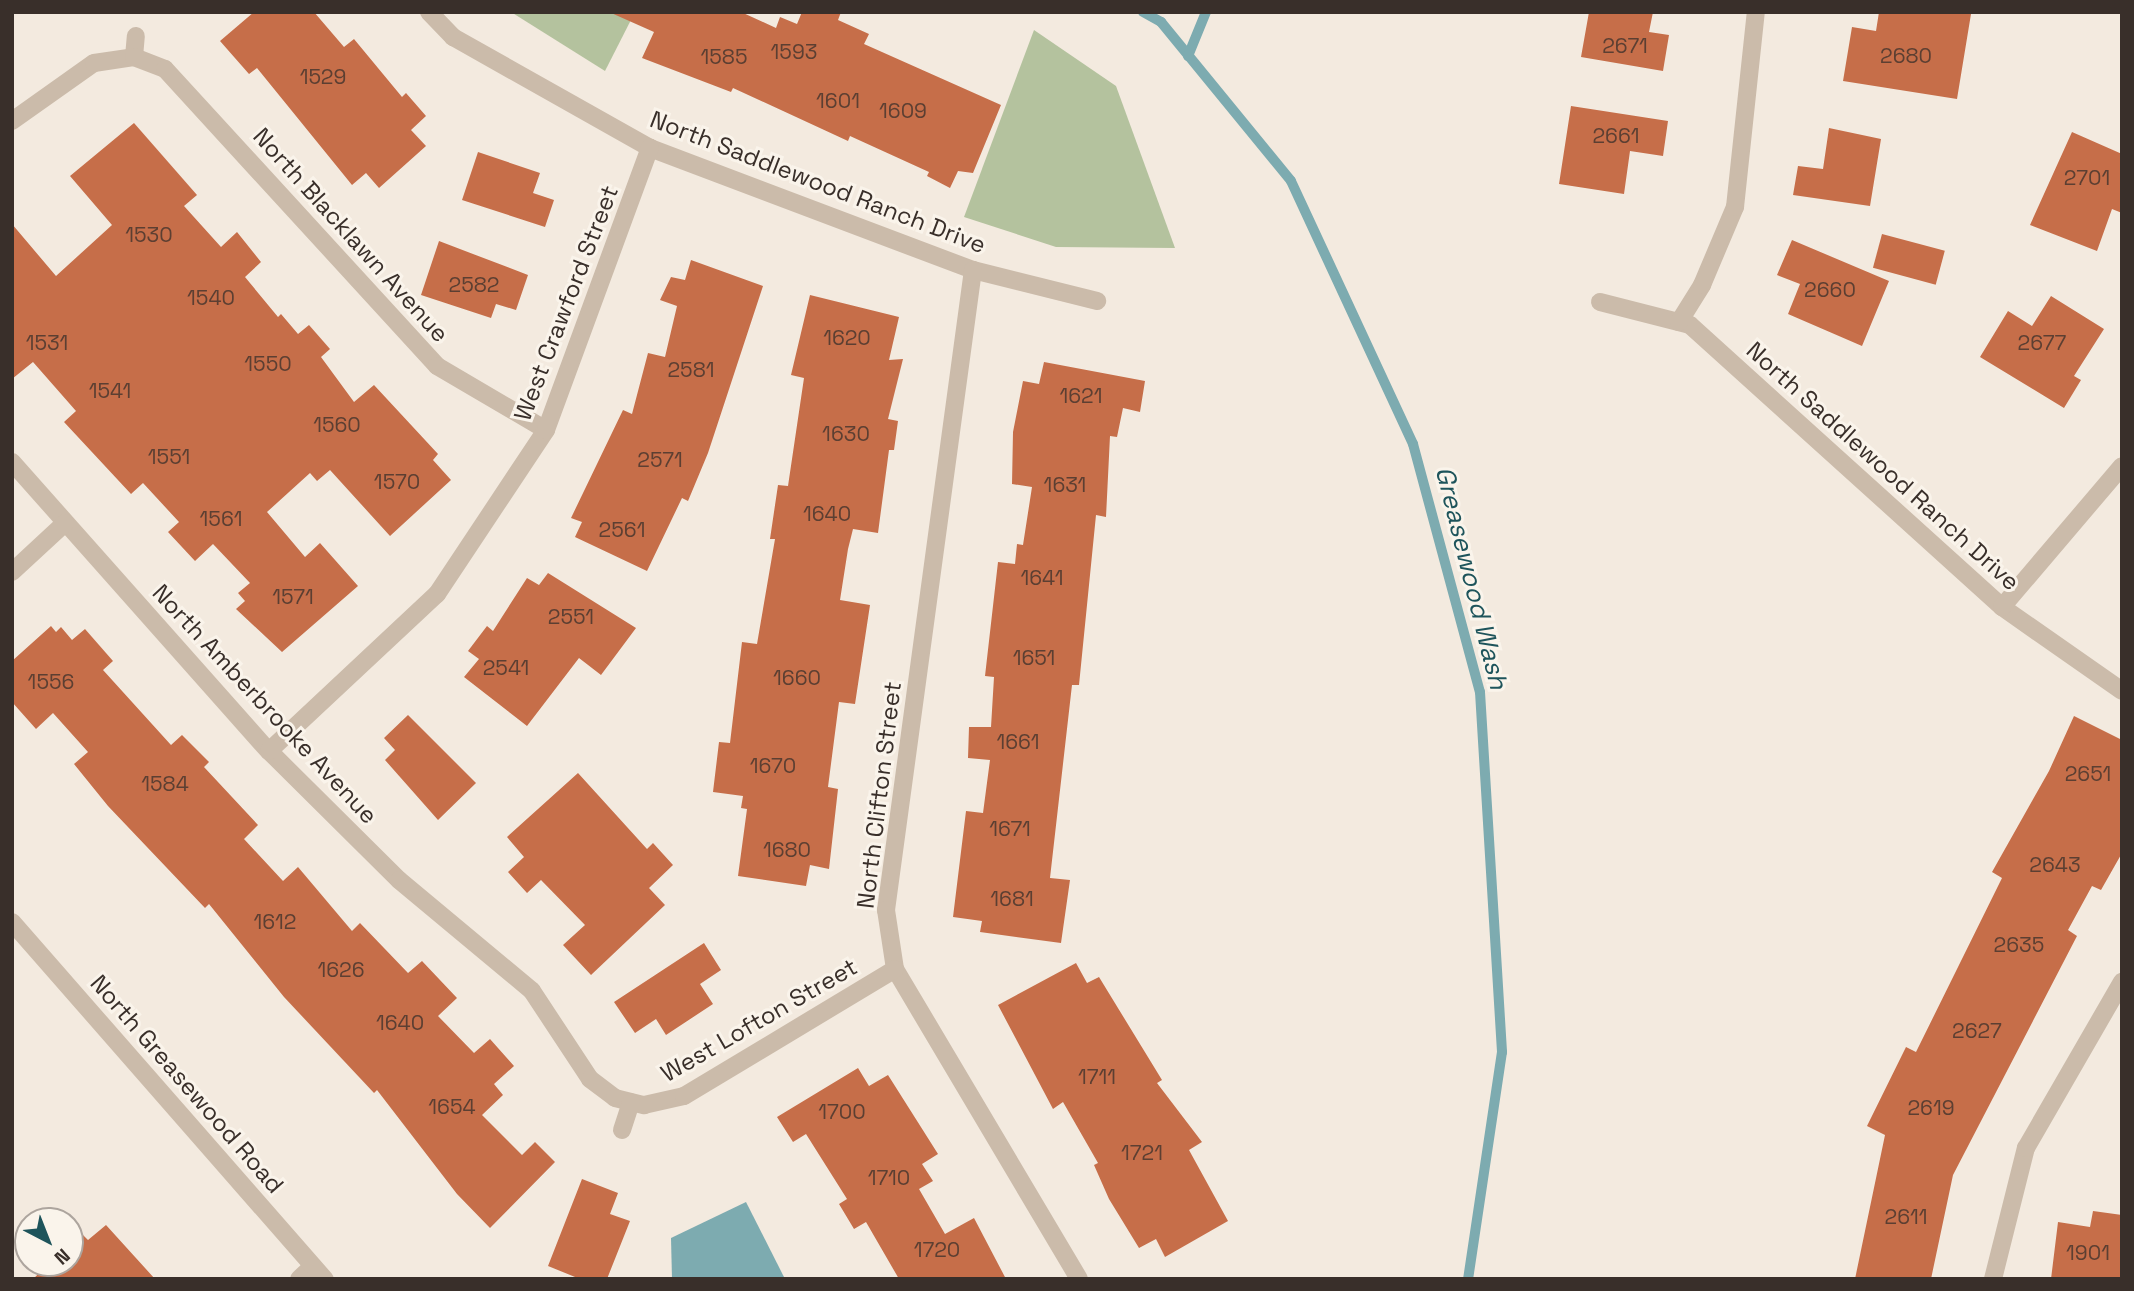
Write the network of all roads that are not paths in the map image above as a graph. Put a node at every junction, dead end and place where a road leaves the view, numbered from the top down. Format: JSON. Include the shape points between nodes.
{"nodes":[{"id":1,"x":429,"y":12,"type":"edge"},
{"id":2,"x":1756,"y":12,"type":"edge"},
{"id":3,"x":136,"y":36,"type":"dead end"},
{"id":4,"x":134,"y":57,"type":"junction"},
{"id":5,"x":12,"y":121,"type":"edge"},
{"id":6,"x":650,"y":148,"type":"junction"},
{"id":7,"x":973,"y":270,"type":"junction"},
{"id":8,"x":1097,"y":301,"type":"dead end"},
{"id":9,"x":1600,"y":302,"type":"dead end"},
{"id":10,"x":1679,"y":322,"type":"junction"},
{"id":11,"x":545,"y":430,"type":"junction"},
{"id":12,"x":12,"y":461,"type":"edge"},
{"id":13,"x":2122,"y":466,"type":"edge"},
{"id":14,"x":65,"y":523,"type":"junction"},
{"id":15,"x":12,"y":572,"type":"edge"},
{"id":16,"x":2002,"y":607,"type":"junction"},
{"id":17,"x":2122,"y":691,"type":"edge"},
{"id":18,"x":269,"y":751,"type":"junction"},
{"id":19,"x":12,"y":922,"type":"edge"},
{"id":20,"x":895,"y":969,"type":"junction"},
{"id":21,"x":2122,"y":982,"type":"edge"},
{"id":22,"x":638,"y":1104,"type":"junction"},
{"id":23,"x":622,"y":1130,"type":"dead end"},
{"id":24,"x":319,"y":1272,"type":"edge"},
{"id":25,"x":299,"y":1279,"type":"edge"},
{"id":26,"x":1079,"y":1279,"type":"edge"},
{"id":27,"x":1993,"y":1279,"type":"edge"}],
"edges":[{"from":1,"to":6,"type":"street","name":"North Saddlewood Ranch Drive","via":[[453,37]]},
{"from":2,"to":10,"type":"street","via":[[1735,207],[1702,285]]},
{"from":3,"to":4,"type":"street"},
{"from":4,"to":5,"type":"street","via":[[112,58],[76,72]]},
{"from":4,"to":11,"type":"street","name":"North Blacklawn Avenue","via":[[180,81],[437,366]]},
{"from":6,"to":7,"type":"street","name":"North Saddlewood Ranch Drive"},
{"from":6,"to":11,"type":"street","name":"West Crawford Street"},
{"from":7,"to":8,"type":"street","name":"North Saddlewood Ranch Drive"},
{"from":7,"to":20,"type":"street","name":"North Clifton Street","via":[[886,910]]},
{"from":9,"to":10,"type":"street","name":"North Saddlewood Ranch Drive"},
{"from":10,"to":16,"type":"street","name":"North Saddlewood Ranch Drive","via":[[1690,325]]},
{"from":11,"to":18,"type":"street","name":"West Crawford Street","via":[[437,594]]},
{"from":12,"to":14,"type":"street","name":"North Amberbrooke Avenue"},
{"from":13,"to":16,"type":"street"},
{"from":14,"to":15,"type":"street"},
{"from":14,"to":18,"type":"street","name":"North Amberbrooke Avenue"},
{"from":16,"to":17,"type":"street","name":"North Saddlewood Ranch Drive"},
{"from":18,"to":22,"type":"street","name":"North Amberbrooke Avenue","via":[[399,880],[532,990],[590,1079],[615,1098]]},
{"from":19,"to":24,"type":"street","name":"North Greasewood Road"},
{"from":20,"to":22,"type":"street","name":"West Lofton Street","via":[[684,1096]]},
{"from":20,"to":26,"type":"street","name":"North Clifton Street"},
{"from":21,"to":27,"type":"street","via":[[2025,1148]]},
{"from":22,"to":23,"type":"street"},
{"from":24,"to":25,"type":"street"}]}
